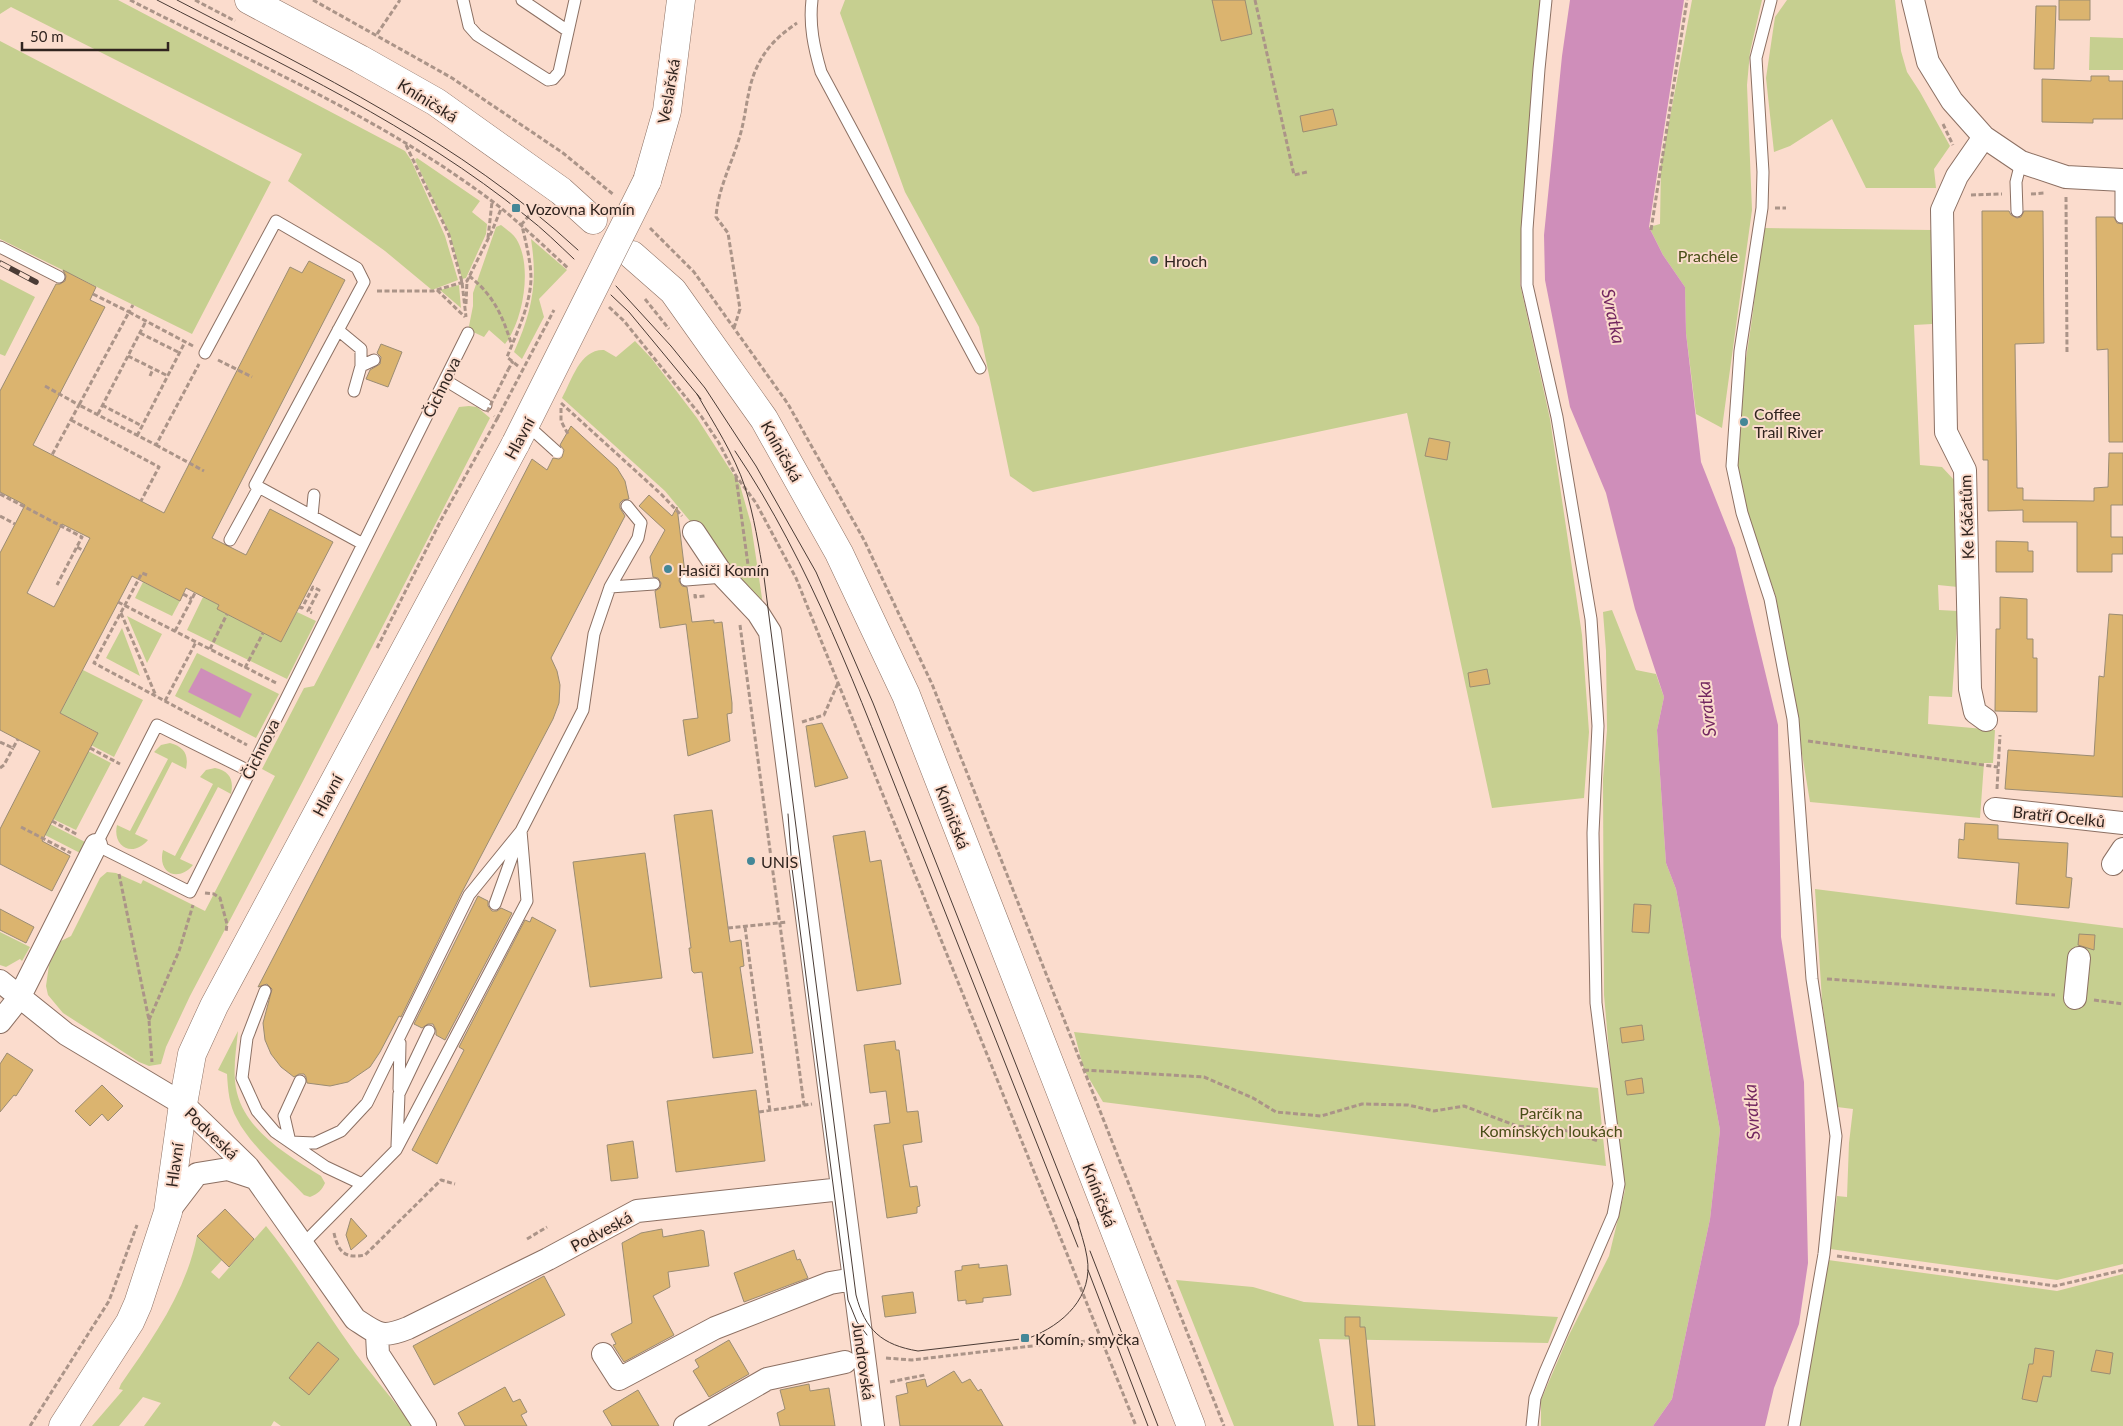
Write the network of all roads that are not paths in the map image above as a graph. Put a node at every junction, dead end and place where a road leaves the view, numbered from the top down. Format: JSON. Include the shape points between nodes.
{"nodes":[{"id":1,"x":249,"y":0,"type":"edge"},
{"id":2,"x":462,"y":0,"type":"edge"},
{"id":3,"x":522,"y":0,"type":"edge"},
{"id":4,"x":575,"y":0,"type":"edge"},
{"id":5,"x":681,"y":0,"type":"edge"},
{"id":6,"x":812,"y":0,"type":"edge"},
{"id":7,"x":1546,"y":0,"type":"edge"},
{"id":8,"x":1772,"y":0,"type":"edge"},
{"id":9,"x":1913,"y":0,"type":"edge"},
{"id":10,"x":568,"y":31,"type":"junction"},
{"id":11,"x":1984,"y":137,"type":"junction"},
{"id":12,"x":2021,"y":162,"type":"junction"},
{"id":13,"x":2122,"y":180,"type":"edge"},
{"id":14,"x":647,"y":181,"type":"joint"},
{"id":15,"x":2017,"y":211,"type":"dead end"},
{"id":16,"x":2120,"y":216,"type":"dead end"},
{"id":17,"x":593,"y":220,"type":"dead end"},
{"id":18,"x":0,"y":247,"type":"edge"},
{"id":19,"x":632,"y":255,"type":"dead end"},
{"id":20,"x":59,"y":276,"type":"dead end"},
{"id":21,"x":338,"y":330,"type":"junction"},
{"id":22,"x":468,"y":333,"type":"road end"},
{"id":23,"x":205,"y":353,"type":"road end"},
{"id":24,"x":374,"y":360,"type":"dead end"},
{"id":25,"x":361,"y":366,"type":"junction"},
{"id":26,"x":980,"y":368,"type":"dead end"},
{"id":27,"x":445,"y":380,"type":"junction"},
{"id":28,"x":354,"y":391,"type":"dead end"},
{"id":29,"x":486,"y":408,"type":"road end"},
{"id":30,"x":521,"y":433,"type":"junction"},
{"id":31,"x":557,"y":452,"type":"dead end"},
{"id":32,"x":259,"y":487,"type":"junction"},
{"id":33,"x":314,"y":495,"type":"dead end"},
{"id":34,"x":627,"y":506,"type":"dead end"},
{"id":35,"x":312,"y":516,"type":"junction"},
{"id":36,"x":690,"y":526,"type":"road end"},
{"id":37,"x":230,"y":540,"type":"dead end"},
{"id":38,"x":363,"y":544,"type":"junction"},
{"id":39,"x":724,"y":577,"type":"junction"},
{"id":40,"x":690,"y":580,"type":"road end"},
{"id":41,"x":654,"y":584,"type":"dead end"},
{"id":42,"x":610,"y":587,"type":"junction"},
{"id":43,"x":1986,"y":720,"type":"road end"},
{"id":44,"x":249,"y":771,"type":"junction"},
{"id":45,"x":1995,"y":809,"type":"road end"},
{"id":46,"x":2123,"y":823,"type":"edge"},
{"id":47,"x":521,"y":832,"type":"junction"},
{"id":48,"x":96,"y":845,"type":"junction"},
{"id":49,"x":495,"y":904,"type":"dead end"},
{"id":50,"x":2079,"y":958,"type":"dead end"},
{"id":51,"x":0,"y":981,"type":"edge"},
{"id":52,"x":265,"y":991,"type":"dead end"},
{"id":53,"x":19,"y":998,"type":"junction"},
{"id":54,"x":2075,"y":998,"type":"road end"},
{"id":55,"x":0,"y":1022,"type":"edge"},
{"id":56,"x":429,"y":1031,"type":"dead end"},
{"id":57,"x":400,"y":1039,"type":"junction"},
{"id":58,"x":300,"y":1081,"type":"dead end"},
{"id":59,"x":399,"y":1094,"type":"junction"},
{"id":60,"x":183,"y":1104,"type":"junction"},
{"id":61,"x":290,"y":1142,"type":"junction"},
{"id":62,"x":396,"y":1150,"type":"junction"},
{"id":63,"x":255,"y":1178,"type":"junction"},
{"id":64,"x":362,"y":1184,"type":"junction"},
{"id":65,"x":842,"y":1189,"type":"junction"},
{"id":66,"x":168,"y":1212,"type":"junction"},
{"id":67,"x":303,"y":1244,"type":"junction"},
{"id":68,"x":855,"y":1287,"type":"junction"},
{"id":69,"x":377,"y":1334,"type":"junction"},
{"id":70,"x":603,"y":1354,"type":"dead end"},
{"id":71,"x":845,"y":1362,"type":"dead end"},
{"id":72,"x":64,"y":1426,"type":"edge"},
{"id":73,"x":425,"y":1426,"type":"edge"},
{"id":74,"x":685,"y":1426,"type":"edge"},
{"id":75,"x":873,"y":1426,"type":"edge"},
{"id":76,"x":1191,"y":1426,"type":"edge"},
{"id":77,"x":1532,"y":1426,"type":"edge"},
{"id":78,"x":1794,"y":1426,"type":"edge"}],
"edges":[{"from":1,"to":17,"type":"main road","name":"Kníničská","via":[[436,102],[561,190]]},
{"from":2,"to":10,"type":"lane","via":[[469,26],[477,35],[548,80],[559,72]]},
{"from":3,"to":10,"type":"lane"},
{"from":4,"to":10,"type":"lane"},
{"from":5,"to":14,"type":"main road","name":"Veslařská","via":[[667,111]]},
{"from":6,"to":26,"type":"lane","via":[[813,45],[821,72]]},
{"from":7,"to":77,"type":"lane","via":[[1526,229],[1527,284],[1557,417],[1591,619],[1598,726],[1593,833],[1596,1004],[1619,1184],[1613,1215],[1535,1398]]},
{"from":8,"to":78,"type":"lane","via":[[1756,58],[1762,208],[1740,351],[1732,466],[1742,512],[1770,599],[1794,719],[1812,979],[1836,1136],[1824,1254]]},
{"from":9,"to":11,"type":"street","via":[[1928,62],[1952,101]]},
{"from":11,"to":12,"type":"street"},
{"from":11,"to":43,"type":"street","name":"Ke Káčatům","via":[[1957,176],[1942,210],[1946,432],[1965,470],[1970,690],[1975,712]]},
{"from":12,"to":13,"type":"street","via":[[2066,177]]},
{"from":12,"to":15,"type":"lane","via":[[2016,182]]},
{"from":13,"to":16,"type":"lane"},
{"from":14,"to":30,"type":"main road","name":"Hlavní","bridge":true},
{"from":18,"to":20,"type":"lane"},
{"from":19,"to":76,"type":"main road","name":"Kníničská","via":[[673,291],[764,419],[839,553],[906,695]]},
{"from":21,"to":23,"type":"lane","via":[[364,282],[357,268],[276,221]]},
{"from":21,"to":25,"type":"lane","via":[[360,349]]},
{"from":21,"to":32,"type":"lane","via":[[255,485]]},
{"from":22,"to":27,"type":"lane","name":"Čichnova"},
{"from":24,"to":25,"type":"lane"},
{"from":25,"to":28,"type":"lane"},
{"from":27,"to":29,"type":"lane"},
{"from":27,"to":38,"type":"lane","name":"Čichnova"},
{"from":30,"to":31,"type":"lane","bridge":true},
{"from":30,"to":60,"type":"main road","name":"Hlavní","via":[[214,1006],[192,1054]]},
{"from":32,"to":35,"type":"lane"},
{"from":32,"to":37,"type":"lane"},
{"from":33,"to":35,"type":"lane"},
{"from":34,"to":42,"type":"lane","via":[[641,523],[638,538]]},
{"from":35,"to":38,"type":"lane"},
{"from":36,"to":39,"type":"street"},
{"from":38,"to":44,"type":"lane","name":"Čichnova"},
{"from":39,"to":40,"type":"lane"},
{"from":39,"to":65,"type":"street","name":"Jundrovská","via":[[741,606],[758,613],[770,632]]},
{"from":41,"to":42,"type":"lane"},
{"from":42,"to":47,"type":"lane","via":[[594,634],[582,710]]},
{"from":44,"to":48,"type":"lane","via":[[158,725]]},
{"from":44,"to":48,"type":"lane","name":"Čichnova","via":[[190,892]]},
{"from":45,"to":46,"type":"street","name":"Bratří Ocelků"},
{"from":47,"to":49,"type":"lane"},
{"from":47,"to":57,"type":"lane","via":[[469,895]]},
{"from":47,"to":62,"type":"lane","via":[[526,900]]},
{"from":48,"to":53,"type":"street"},
{"from":50,"to":54,"type":"street"},
{"from":51,"to":53,"type":"street","name":"Podveská"},
{"from":52,"to":61,"type":"lane","via":[[247,1038],[242,1078],[257,1111],[275,1132]]},
{"from":53,"to":55,"type":"street"},
{"from":53,"to":60,"type":"street","name":"Podveská","via":[[66,1034]]},
{"from":56,"to":59,"type":"lane"},
{"from":57,"to":59,"type":"lane"},
{"from":57,"to":61,"type":"lane","via":[[367,1103],[341,1130],[315,1143]]},
{"from":58,"to":61,"type":"lane","via":[[284,1116]]},
{"from":59,"to":62,"type":"lane"},
{"from":60,"to":63,"type":"street","name":"Podveská","via":[[248,1167]]},
{"from":60,"to":66,"type":"main road","name":"Hlavní"},
{"from":61,"to":64,"type":"lane","via":[[326,1167]]},
{"from":62,"to":64,"type":"lane"},
{"from":63,"to":66,"type":"street","via":[[228,1169],[197,1174]]},
{"from":63,"to":67,"type":"street","name":"Podveská"},
{"from":64,"to":67,"type":"lane"},
{"from":65,"to":68,"type":"street","name":"Jundrovská"},
{"from":65,"to":69,"type":"street","name":"Podveská","via":[[637,1211],[408,1328],[392,1335]]},
{"from":66,"to":72,"type":"main road","name":"Hlavní","via":[[130,1322]]},
{"from":67,"to":69,"type":"street","name":"Podveská","via":[[355,1319]]},
{"from":68,"to":70,"type":"street","via":[[830,1283],[715,1328],[619,1379]]},
{"from":68,"to":75,"type":"street","name":"Jundrovská"},
{"from":69,"to":73,"type":"street","via":[[378,1354]]},
{"from":71,"to":74,"type":"street","via":[[767,1379]]}]}
